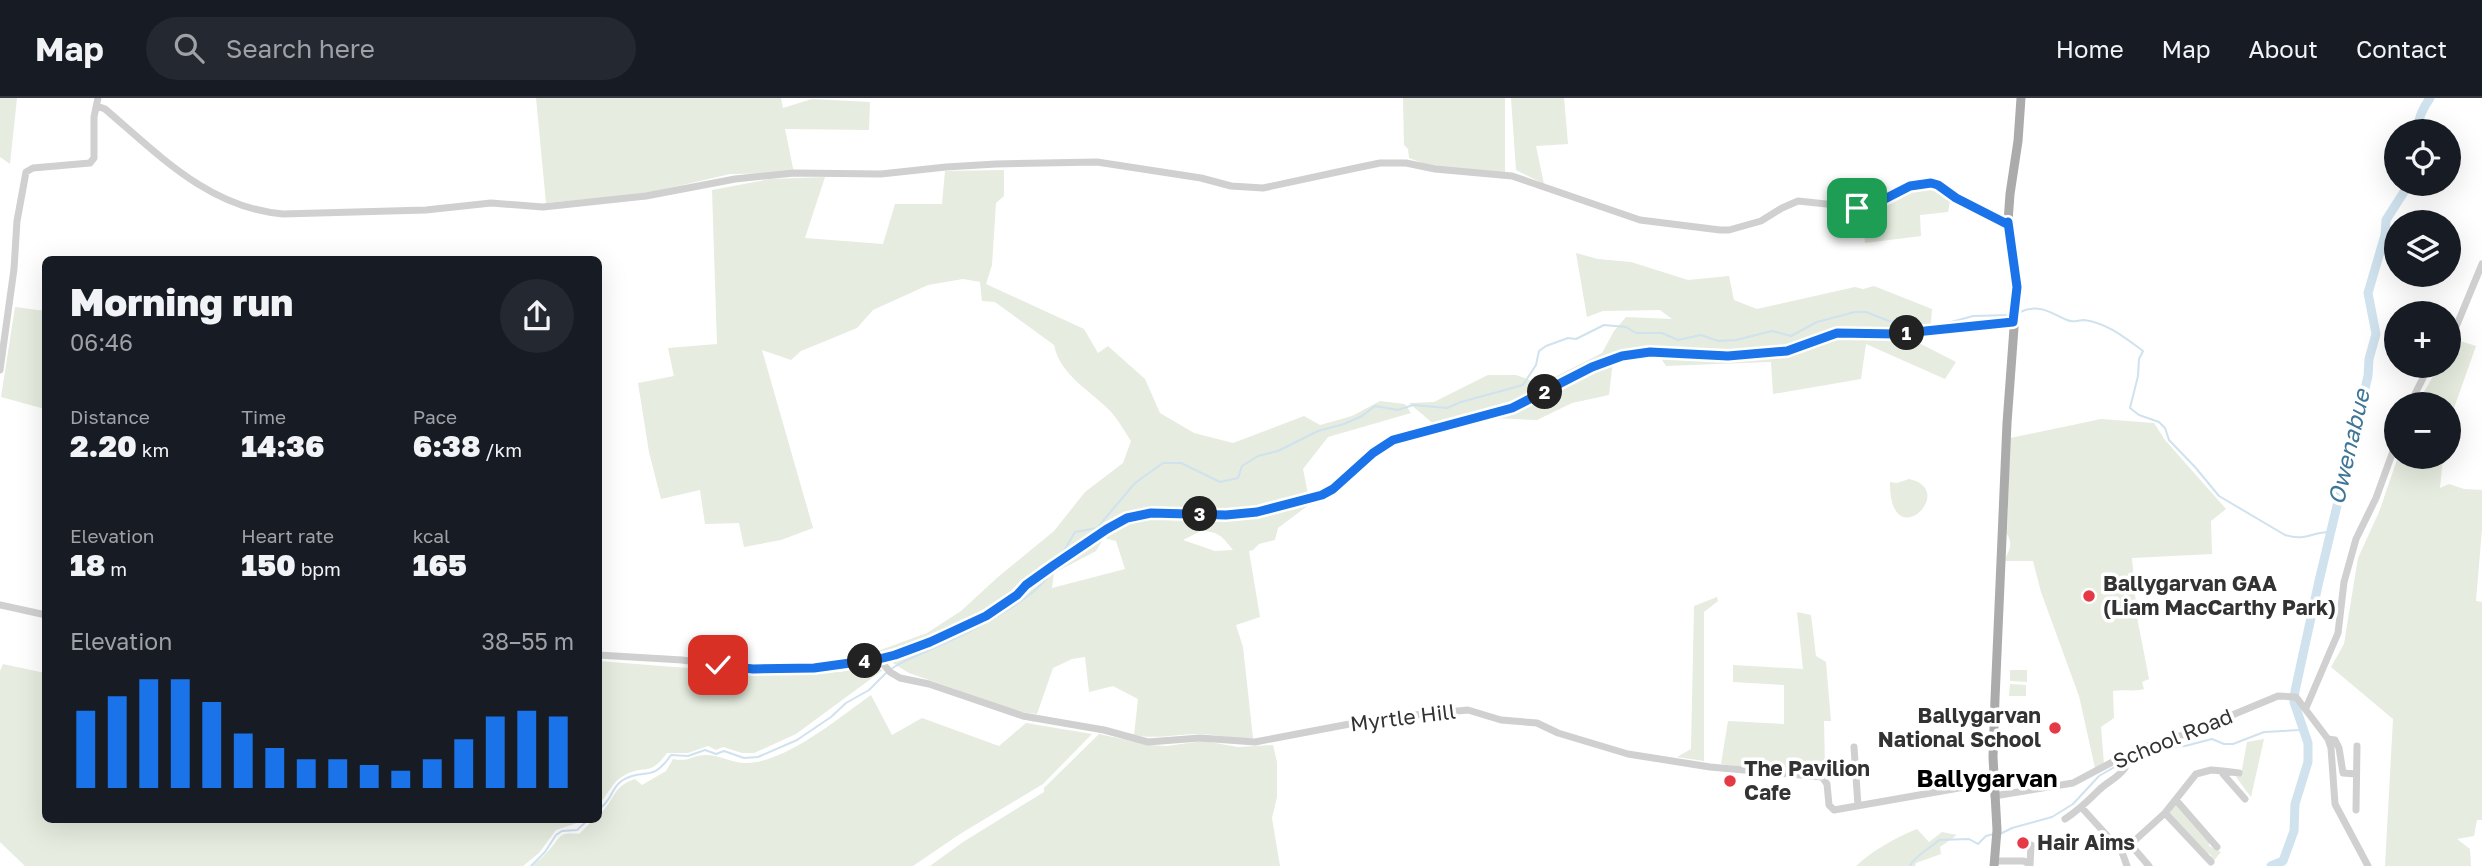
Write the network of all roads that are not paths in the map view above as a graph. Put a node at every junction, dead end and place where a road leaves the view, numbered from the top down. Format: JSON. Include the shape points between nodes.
{"nodes":[{"id":1,"x":2021,"y":98,"type":"edge"},
{"id":2,"x":97,"y":102,"type":"edge"},
{"id":3,"x":2008,"y":222,"type":"junction"},
{"id":4,"x":2482,"y":264,"type":"edge"},
{"id":5,"x":2461,"y":315,"type":"edge"},
{"id":6,"x":2014,"y":317,"type":"junction"},
{"id":7,"x":0,"y":370,"type":"edge"},
{"id":8,"x":2386,"y":469,"type":"edge"},
{"id":9,"x":0,"y":605,"type":"edge"},
{"id":10,"x":42,"y":614,"type":"edge"},
{"id":11,"x":602,"y":655,"type":"edge"},
{"id":12,"x":879,"y":659,"type":"junction"},
{"id":13,"x":2306,"y":708,"type":"junction"},
{"id":14,"x":2328,"y":739,"type":"junction"},
{"id":15,"x":2357,"y":746,"type":"dead end"},
{"id":16,"x":1854,"y":747,"type":"dead end"},
{"id":17,"x":2121,"y":771,"type":"dead end"},
{"id":18,"x":2224,"y":771,"type":"junction"},
{"id":19,"x":2239,"y":773,"type":"dead end"},
{"id":20,"x":2356,"y":774,"type":"junction"},
{"id":21,"x":1993,"y":782,"type":"junction"},
{"id":22,"x":2244,"y":795,"type":"dead end"},
{"id":23,"x":1994,"y":796,"type":"junction"},
{"id":24,"x":2176,"y":800,"type":"junction"},
{"id":25,"x":1858,"y":806,"type":"junction"},
{"id":26,"x":2082,"y":808,"type":"junction"},
{"id":27,"x":2356,"y":810,"type":"dead end"},
{"id":28,"x":2165,"y":813,"type":"junction"},
{"id":29,"x":2066,"y":819,"type":"dead end"},
{"id":30,"x":2031,"y":845,"type":"dead end"},
{"id":31,"x":2131,"y":845,"type":"junction"},
{"id":32,"x":2122,"y":852,"type":"junction"},
{"id":33,"x":1994,"y":864,"type":"edge"},
{"id":34,"x":2029,"y":865,"type":"edge"},
{"id":35,"x":2127,"y":866,"type":"edge"},
{"id":36,"x":2149,"y":866,"type":"edge"},
{"id":37,"x":2368,"y":866,"type":"edge"}],
"edges":[{"from":1,"to":3,"type":"main road"},
{"from":2,"to":3,"type":"street","via":[[182,173],[220,198],[283,214],[426,210],[491,203],[543,207],[794,173],[881,174],[996,164],[1097,162],[1263,188],[1380,163],[1406,163],[1512,176],[1640,220],[1720,230],[1761,221],[1798,201],[1864,208],[1921,183],[1938,185]]},
{"from":2,"to":7,"type":"street","via":[[90,163],[26,172]]},
{"from":3,"to":6,"type":"main road","via":[[2017,287]]},
{"from":4,"to":5,"type":"street"},
{"from":6,"to":12,"type":"street","via":[[1896,334],[1837,333],[1800,348],[1751,355],[1664,351],[1622,356],[1512,408],[1393,440],[1322,495],[1238,514],[1138,515],[1107,529],[978,620]]},
{"from":6,"to":21,"type":"main road"},
{"from":8,"to":13,"type":"street","via":[[2356,539],[2344,582],[2338,633]]},
{"from":9,"to":10,"type":"street"},
{"from":11,"to":12,"type":"street","via":[[767,669]]},
{"from":12,"to":25,"type":"street","name":"Myrtle Hill","via":[[888,671],[908,680],[1023,716],[1148,741],[1255,742],[1381,718],[1468,710],[1501,720],[1537,723],[1628,754],[1822,777],[1831,808]]},
{"from":13,"to":14,"type":"street","name":"School Road"},
{"from":13,"to":23,"type":"street","name":"School Road","via":[[2297,697],[2278,696],[2135,750],[2073,783]]},
{"from":14,"to":20,"type":"street","name":"School Road","via":[[2335,740],[2339,748],[2343,773]]},
{"from":14,"to":37,"type":"street","via":[[2335,804]]},
{"from":15,"to":20,"type":"street"},
{"from":16,"to":25,"type":"street"},
{"from":17,"to":26,"type":"street"},
{"from":18,"to":19,"type":"street"},
{"from":18,"to":22,"type":"street"},
{"from":18,"to":24,"type":"street","via":[[2196,774]]},
{"from":20,"to":27,"type":"street"},
{"from":21,"to":23,"type":"main road"},
{"from":21,"to":25,"type":"street","name":"Myrtle Hill"},
{"from":23,"to":33,"type":"main road"},
{"from":24,"to":28,"type":"street"},
{"from":24,"to":28,"type":"street","via":[[2212,851]]},
{"from":26,"to":29,"type":"street"},
{"from":26,"to":32,"type":"street"},
{"from":28,"to":31,"type":"street"},
{"from":30,"to":34,"type":"street"},
{"from":31,"to":32,"type":"street"},
{"from":31,"to":36,"type":"street"},
{"from":32,"to":35,"type":"street"},
{"from":33,"to":34,"type":"street","via":[[2024,861]]}]}
